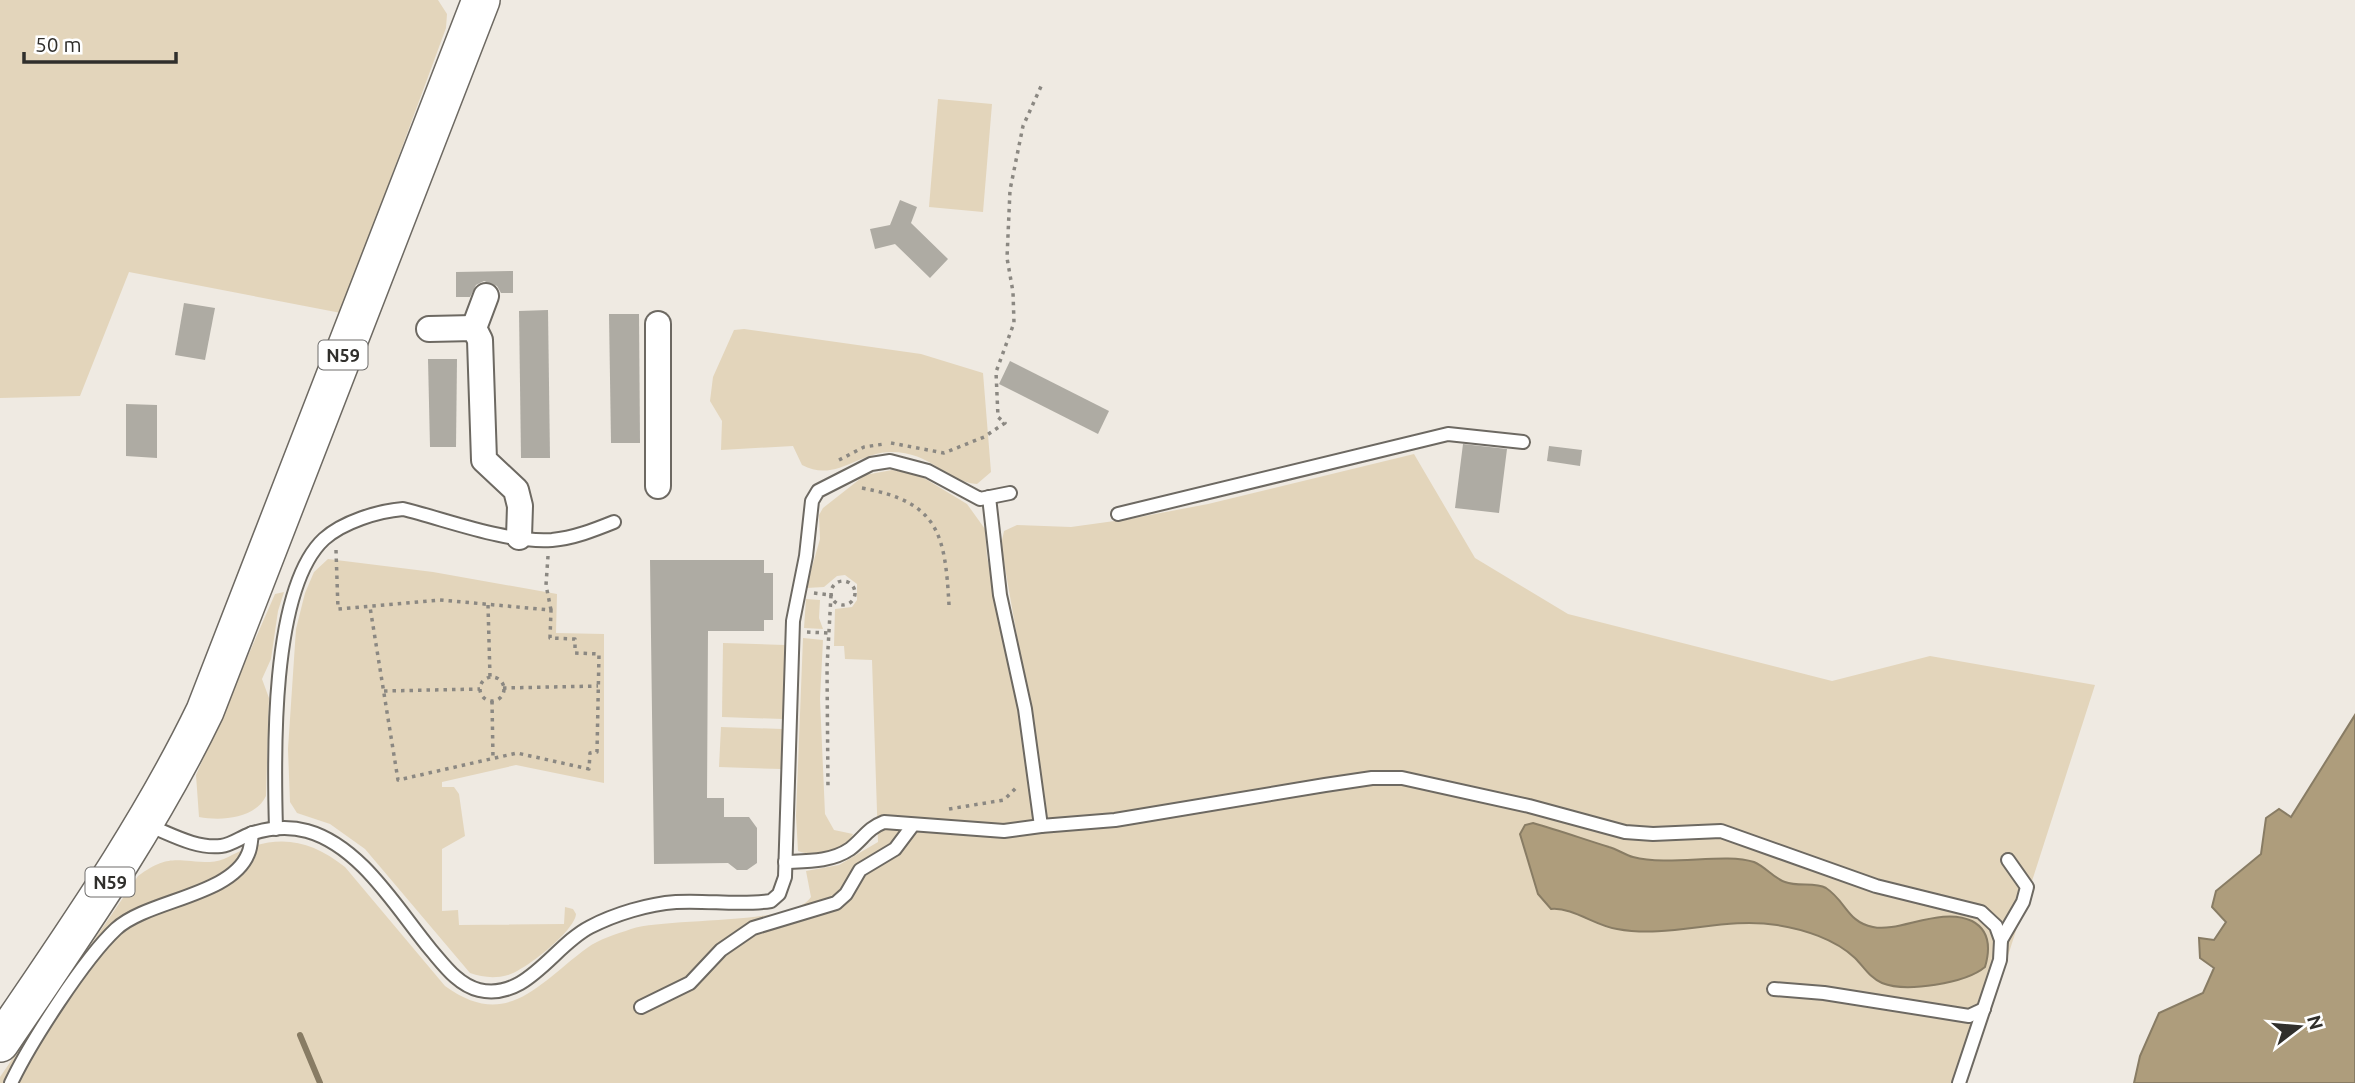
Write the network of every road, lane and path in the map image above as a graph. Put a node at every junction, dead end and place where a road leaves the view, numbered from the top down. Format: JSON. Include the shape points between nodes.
{"nodes":[{"id":1,"x":481,"y":0,"type":"edge"},
{"id":2,"x":1043,"y":82,"type":"dead end"},
{"id":3,"x":486,"y":296,"type":"dead end"},
{"id":4,"x":658,"y":324,"type":"dead end"},
{"id":5,"x":474,"y":328,"type":"junction"},
{"id":6,"x":429,"y":329,"type":"dead end"},
{"id":7,"x":1005,"y":423,"type":"dead end"},
{"id":8,"x":1523,"y":442,"type":"dead end"},
{"id":9,"x":833,"y":483,"type":"junction"},
{"id":10,"x":658,"y":486,"type":"dead end"},
{"id":11,"x":1010,"y":493,"type":"dead end"},
{"id":12,"x":989,"y":497,"type":"junction"},
{"id":13,"x":1118,"y":514,"type":"dead end"},
{"id":14,"x":614,"y":522,"type":"dead end"},
{"id":15,"x":331,"y":536,"type":"junction"},
{"id":16,"x":519,"y":537,"type":"junction"},
{"id":17,"x":548,"y":540,"type":"junction"},
{"id":18,"x":798,"y":591,"type":"junction"},
{"id":19,"x":831,"y":594,"type":"junction"},
{"id":20,"x":488,"y":605,"type":"junction"},
{"id":21,"x":949,"y":605,"type":"dead end"},
{"id":22,"x":370,"y":607,"type":"junction"},
{"id":23,"x":551,"y":610,"type":"junction"},
{"id":24,"x":491,"y":677,"type":"junction"},
{"id":25,"x":598,"y":686,"type":"junction"},
{"id":26,"x":503,"y":688,"type":"junction"},
{"id":27,"x":480,"y":689,"type":"junction"},
{"id":28,"x":384,"y":691,"type":"junction"},
{"id":29,"x":492,"y":701,"type":"junction"},
{"id":30,"x":493,"y":758,"type":"junction"},
{"id":31,"x":1032,"y":765,"type":"junction"},
{"id":32,"x":828,"y":790,"type":"dead end"},
{"id":33,"x":145,"y":824,"type":"junction"},
{"id":34,"x":913,"y":825,"type":"junction"},
{"id":35,"x":1041,"y":826,"type":"junction"},
{"id":36,"x":276,"y":829,"type":"junction"},
{"id":37,"x":252,"y":833,"type":"junction"},
{"id":38,"x":2008,"y":860,"type":"dead end"},
{"id":39,"x":785,"y":862,"type":"junction"},
{"id":40,"x":2001,"y":940,"type":"junction"},
{"id":41,"x":1774,"y":989,"type":"dead end"},
{"id":42,"x":641,"y":1007,"type":"dead end"},
{"id":43,"x":1984,"y":1009,"type":"junction"},
{"id":44,"x":0,"y":1043,"type":"edge"},
{"id":45,"x":11,"y":1083,"type":"edge"},
{"id":46,"x":1959,"y":1083,"type":"edge"}],
"edges":[{"from":1,"to":33,"type":"main road","number":"N59","via":[[216,686]]},
{"from":2,"to":7,"type":"path","via":[[1023,126],[1010,190],[1007,258],[1014,323],[996,372],[998,418]]},
{"from":3,"to":5,"type":"street"},
{"from":4,"to":10,"type":"street"},
{"from":5,"to":6,"type":"street"},
{"from":5,"to":16,"type":"street","via":[[480,340],[484,460],[516,490]]},
{"from":8,"to":13,"type":"lane","via":[[1448,434]]},
{"from":9,"to":12,"type":"lane","via":[[871,464],[890,461],[928,471],[979,499]]},
{"from":9,"to":18,"type":"lane","via":[[818,491],[812,501]]},
{"from":9,"to":21,"type":"path","via":[[877,491],[921,509],[943,548]]},
{"from":11,"to":12,"type":"lane"},
{"from":12,"to":31,"type":"lane","via":[[1000,596],[1025,709]]},
{"from":14,"to":17,"type":"lane","via":[[576,536]]},
{"from":15,"to":16,"type":"lane","via":[[373,514],[403,509]]},
{"from":15,"to":22,"type":"path","via":[[336,546],[338,609]]},
{"from":15,"to":36,"type":"lane","via":[[307,565],[290,607],[282,646]]},
{"from":16,"to":17,"type":"lane"},
{"from":17,"to":23,"type":"path","via":[[546,585]]},
{"from":18,"to":19,"type":"path"},
{"from":18,"to":39,"type":"lane","via":[[793,621]]},
{"from":19,"to":19,"type":"path","via":[[841,605],[849,604],[855,594],[850,584],[842,582]]},
{"from":19,"to":32,"type":"path"},
{"from":20,"to":22,"type":"path","via":[[440,600]]},
{"from":20,"to":23,"type":"path"},
{"from":20,"to":24,"type":"path"},
{"from":22,"to":28,"type":"path"},
{"from":23,"to":25,"type":"path","via":[[551,638],[575,639],[575,653],[599,654]]},
{"from":24,"to":26,"type":"path"},
{"from":24,"to":27,"type":"path"},
{"from":25,"to":26,"type":"path"},
{"from":25,"to":30,"type":"path","via":[[597,752],[590,753],[589,768],[517,753]]},
{"from":26,"to":29,"type":"path"},
{"from":27,"to":28,"type":"path"},
{"from":27,"to":29,"type":"path","via":[[484,698]]},
{"from":28,"to":30,"type":"path","via":[[398,780]]},
{"from":29,"to":30,"type":"path"},
{"from":31,"to":34,"type":"path","via":[[1004,800],[930,814]]},
{"from":31,"to":35,"type":"lane"},
{"from":33,"to":37,"type":"lane","via":[[202,846],[223,846]]},
{"from":33,"to":44,"type":"main road","number":"N59"},
{"from":34,"to":35,"type":"lane","via":[[1004,831]]},
{"from":34,"to":39,"type":"lane","via":[[884,822],[870,827],[847,851],[831,858]]},
{"from":34,"to":42,"type":"lane","via":[[895,849],[860,870],[836,903],[753,928],[721,950],[690,984]]},
{"from":35,"to":40,"type":"lane","via":[[1115,820],[1336,783],[1402,778],[1625,832],[1721,831],[1876,886],[1981,912],[1996,926]]},
{"from":36,"to":37,"type":"lane"},
{"from":36,"to":39,"type":"lane","via":[[307,831],[333,842],[363,867],[464,984],[496,991],[521,982],[587,928],[611,918],[675,902],[771,901],[779,894]]},
{"from":37,"to":45,"type":"lane","via":[[248,855],[237,870],[127,920],[114,931],[52,1016]]},
{"from":38,"to":40,"type":"lane","via":[[2026,887],[2023,902]]},
{"from":40,"to":43,"type":"lane","via":[[2000,960]]},
{"from":41,"to":43,"type":"lane","via":[[1824,992],[1969,1016]]},
{"from":43,"to":46,"type":"lane"}]}
